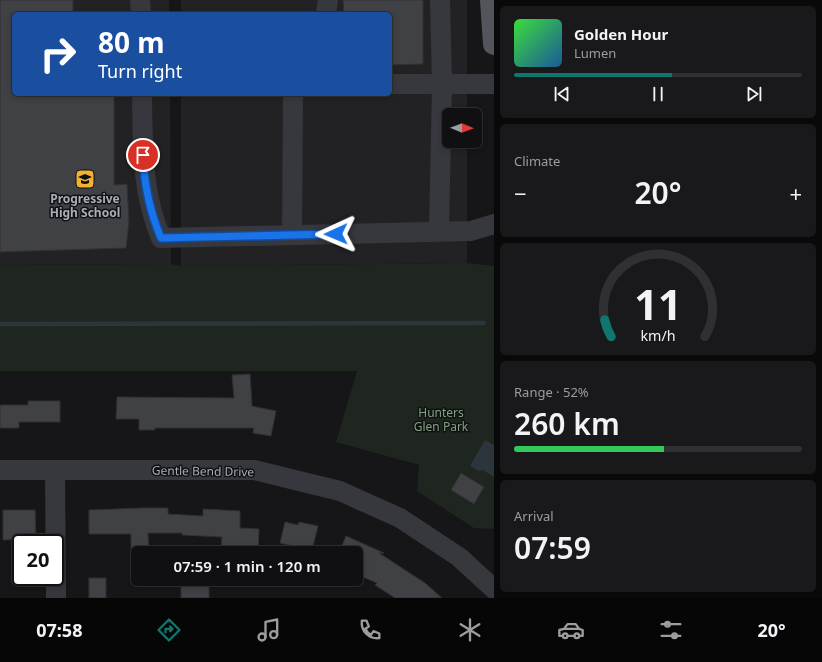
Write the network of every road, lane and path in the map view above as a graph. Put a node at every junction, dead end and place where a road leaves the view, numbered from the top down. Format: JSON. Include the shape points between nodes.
{"nodes":[{"id":1,"x":140,"y":0,"type":"edge"},
{"id":2,"x":328,"y":0,"type":"edge"},
{"id":3,"x":440,"y":0,"type":"edge"},
{"id":4,"x":492,"y":0,"type":"edge"},
{"id":5,"x":141,"y":12,"type":"edge"},
{"id":6,"x":326,"y":12,"type":"edge"},
{"id":7,"x":494,"y":44,"type":"edge"},
{"id":8,"x":392,"y":84,"type":"edge"},
{"id":9,"x":442,"y":84,"type":"junction"},
{"id":10,"x":494,"y":84,"type":"edge"},
{"id":11,"x":142,"y":96,"type":"edge"},
{"id":12,"x":293,"y":96,"type":"edge"},
{"id":13,"x":494,"y":224,"type":"edge"},
{"id":14,"x":439,"y":231,"type":"junction"},
{"id":15,"x":292,"y":235,"type":"junction"},
{"id":16,"x":0,"y":470,"type":"edge"},
{"id":17,"x":55,"y":470,"type":"junction"},
{"id":18,"x":494,"y":589,"type":"edge"},
{"id":19,"x":56,"y":598,"type":"edge"}],
"edges":[{"from":1,"to":5,"type":"street"},
{"from":2,"to":6,"type":"street"},
{"from":3,"to":9,"type":"street"},
{"from":4,"to":7,"type":"main road"},
{"from":8,"to":9,"type":"street"},
{"from":9,"to":10,"type":"street"},
{"from":9,"to":14,"type":"street"},
{"from":11,"to":15,"type":"street","via":[[144,171],[152,218],[161,238]]},
{"from":12,"to":15,"type":"street"},
{"from":13,"to":14,"type":"street","via":[[471,231]]},
{"from":14,"to":15,"type":"street"},
{"from":16,"to":17,"type":"street","name":"Gentle Bend Drive"},
{"from":17,"to":18,"type":"street","name":"Gentle Bend Drive","via":[[254,470],[340,491],[400,518],[459,557]]},
{"from":17,"to":19,"type":"street"}]}
